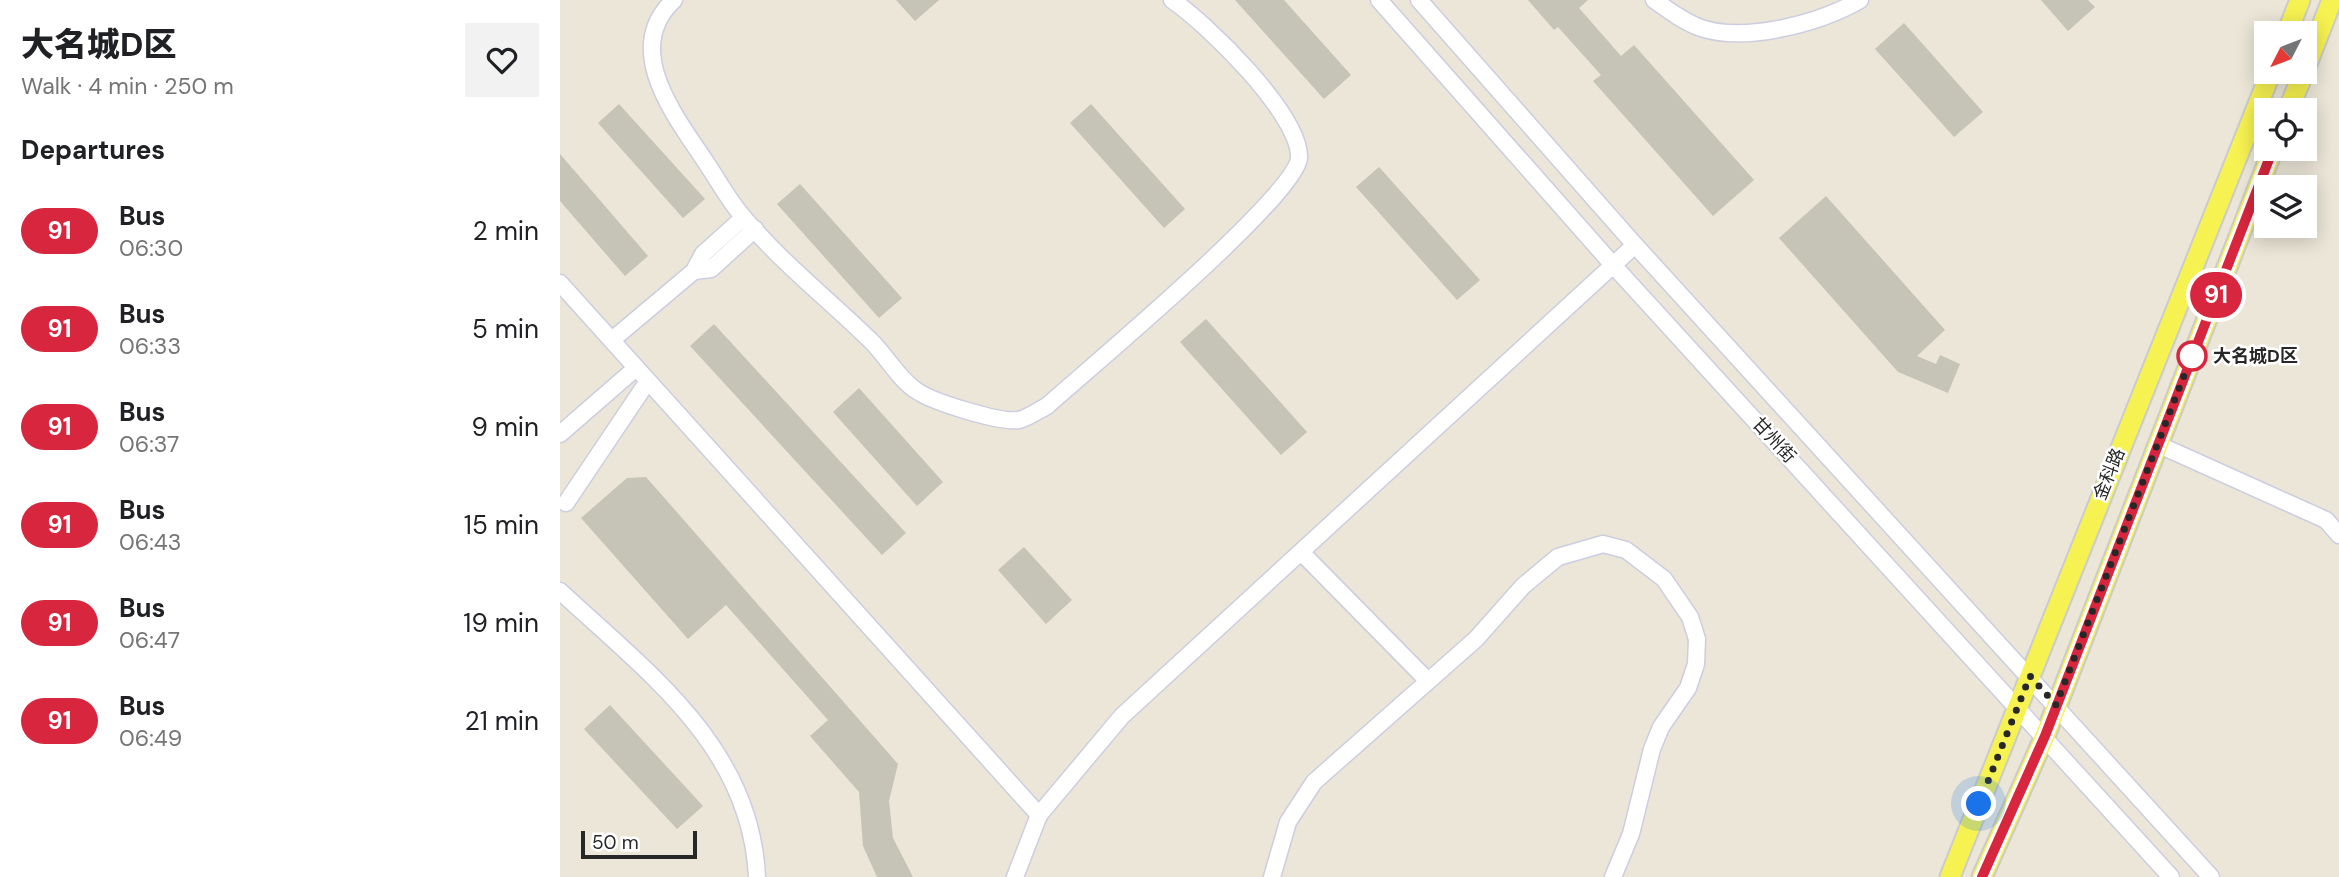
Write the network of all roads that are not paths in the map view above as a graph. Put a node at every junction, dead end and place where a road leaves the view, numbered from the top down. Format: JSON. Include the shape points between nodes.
{"nodes":[{"id":1,"x":674,"y":0,"type":"edge"},
{"id":2,"x":1172,"y":0,"type":"edge"},
{"id":3,"x":1379,"y":0,"type":"edge"},
{"id":4,"x":1419,"y":0,"type":"edge"},
{"id":5,"x":1654,"y":0,"type":"edge"},
{"id":6,"x":1860,"y":0,"type":"edge"},
{"id":7,"x":2300,"y":0,"type":"edge"},
{"id":8,"x":2333,"y":8,"type":"edge"},
{"id":9,"x":2292,"y":21,"type":"edge"},
{"id":10,"x":2317,"y":42,"type":"edge"},
{"id":11,"x":2266,"y":84,"type":"edge"},
{"id":12,"x":2268,"y":161,"type":"edge"},
{"id":13,"x":743,"y":218,"type":"junction"},
{"id":14,"x":755,"y":229,"type":"junction"},
{"id":15,"x":1635,"y":245,"type":"junction"},
{"id":16,"x":1613,"y":265,"type":"junction"},
{"id":17,"x":694,"y":271,"type":"junction"},
{"id":18,"x":560,"y":283,"type":"edge"},
{"id":19,"x":612,"y":340,"type":"junction"},
{"id":20,"x":636,"y":368,"type":"junction"},
{"id":21,"x":648,"y":381,"type":"junction"},
{"id":22,"x":560,"y":434,"type":"edge"},
{"id":23,"x":2157,"y":444,"type":"junction"},
{"id":24,"x":566,"y":503,"type":"dead end"},
{"id":25,"x":2339,"y":535,"type":"edge"},
{"id":26,"x":1301,"y":552,"type":"junction"},
{"id":27,"x":560,"y":591,"type":"edge"},
{"id":28,"x":2030,"y":676,"type":"junction"},
{"id":29,"x":1428,"y":681,"type":"junction"},
{"id":30,"x":2056,"y":705,"type":"junction"},
{"id":31,"x":2019,"y":707,"type":"junction"},
{"id":32,"x":2045,"y":736,"type":"junction"},
{"id":33,"x":1039,"y":815,"type":"junction"},
{"id":34,"x":757,"y":877,"type":"edge"},
{"id":35,"x":1015,"y":877,"type":"edge"},
{"id":36,"x":1272,"y":877,"type":"edge"},
{"id":37,"x":1613,"y":877,"type":"edge"},
{"id":38,"x":1950,"y":877,"type":"edge"},
{"id":39,"x":1982,"y":877,"type":"edge"},
{"id":40,"x":2171,"y":877,"type":"edge"},
{"id":41,"x":2211,"y":877,"type":"edge"}],
"edges":[{"from":1,"to":13,"type":"street","via":[[660,18],[654,42],[653,66],[659,89]]},
{"from":2,"to":14,"type":"street","via":[[1194,15],[1272,99],[1294,135],[1299,159],[1285,185],[1241,231],[1047,406],[1018,420],[968,412],[916,391]]},
{"from":3,"to":16,"type":"street","name":"甘州街"},
{"from":4,"to":15,"type":"street","name":"甘州街"},
{"from":5,"to":6,"type":"street","via":[[1702,28],[1742,34],[1799,24]]},
{"from":7,"to":9,"type":"main road"},
{"from":8,"to":10,"type":"main road"},
{"from":11,"to":28,"type":"main road","name":"金科路"},
{"from":12,"to":23,"type":"main road","name":"金科路"},
{"from":13,"to":14,"type":"street"},
{"from":13,"to":17,"type":"street","via":[[703,254]]},
{"from":14,"to":17,"type":"street","via":[[711,269]]},
{"from":15,"to":16,"type":"street"},
{"from":15,"to":28,"type":"street","name":"甘州街"},
{"from":16,"to":26,"type":"street"},
{"from":16,"to":31,"type":"street","name":"甘州街"},
{"from":17,"to":19,"type":"street"},
{"from":18,"to":19,"type":"street"},
{"from":19,"to":20,"type":"street"},
{"from":20,"to":21,"type":"street"},
{"from":20,"to":22,"type":"street"},
{"from":21,"to":24,"type":"street"},
{"from":21,"to":33,"type":"street"},
{"from":23,"to":25,"type":"street","via":[[2326,520]]},
{"from":23,"to":30,"type":"main road","name":"金科路"},
{"from":26,"to":29,"type":"street"},
{"from":26,"to":33,"type":"street","via":[[1122,716]]},
{"from":27,"to":34,"type":"street","via":[[656,680],[706,734],[733,777],[756,856]]},
{"from":28,"to":30,"type":"street","name":"甘州街"},
{"from":28,"to":31,"type":"main road","name":"金科路"},
{"from":29,"to":36,"type":"street","via":[[1314,782],[1288,822]]},
{"from":29,"to":37,"type":"street","via":[[1558,557],[1603,544],[1626,550],[1664,579],[1690,617],[1697,639],[1696,664],[1688,688],[1652,749],[1631,834]]},
{"from":30,"to":32,"type":"main road","name":"金科路"},
{"from":30,"to":41,"type":"street","name":"甘州街"},
{"from":31,"to":32,"type":"street","name":"甘州街"},
{"from":31,"to":38,"type":"main road","name":"金科路"},
{"from":32,"to":39,"type":"main road","name":"金科路"},
{"from":32,"to":40,"type":"street","name":"甘州街"},
{"from":33,"to":35,"type":"street"}]}
